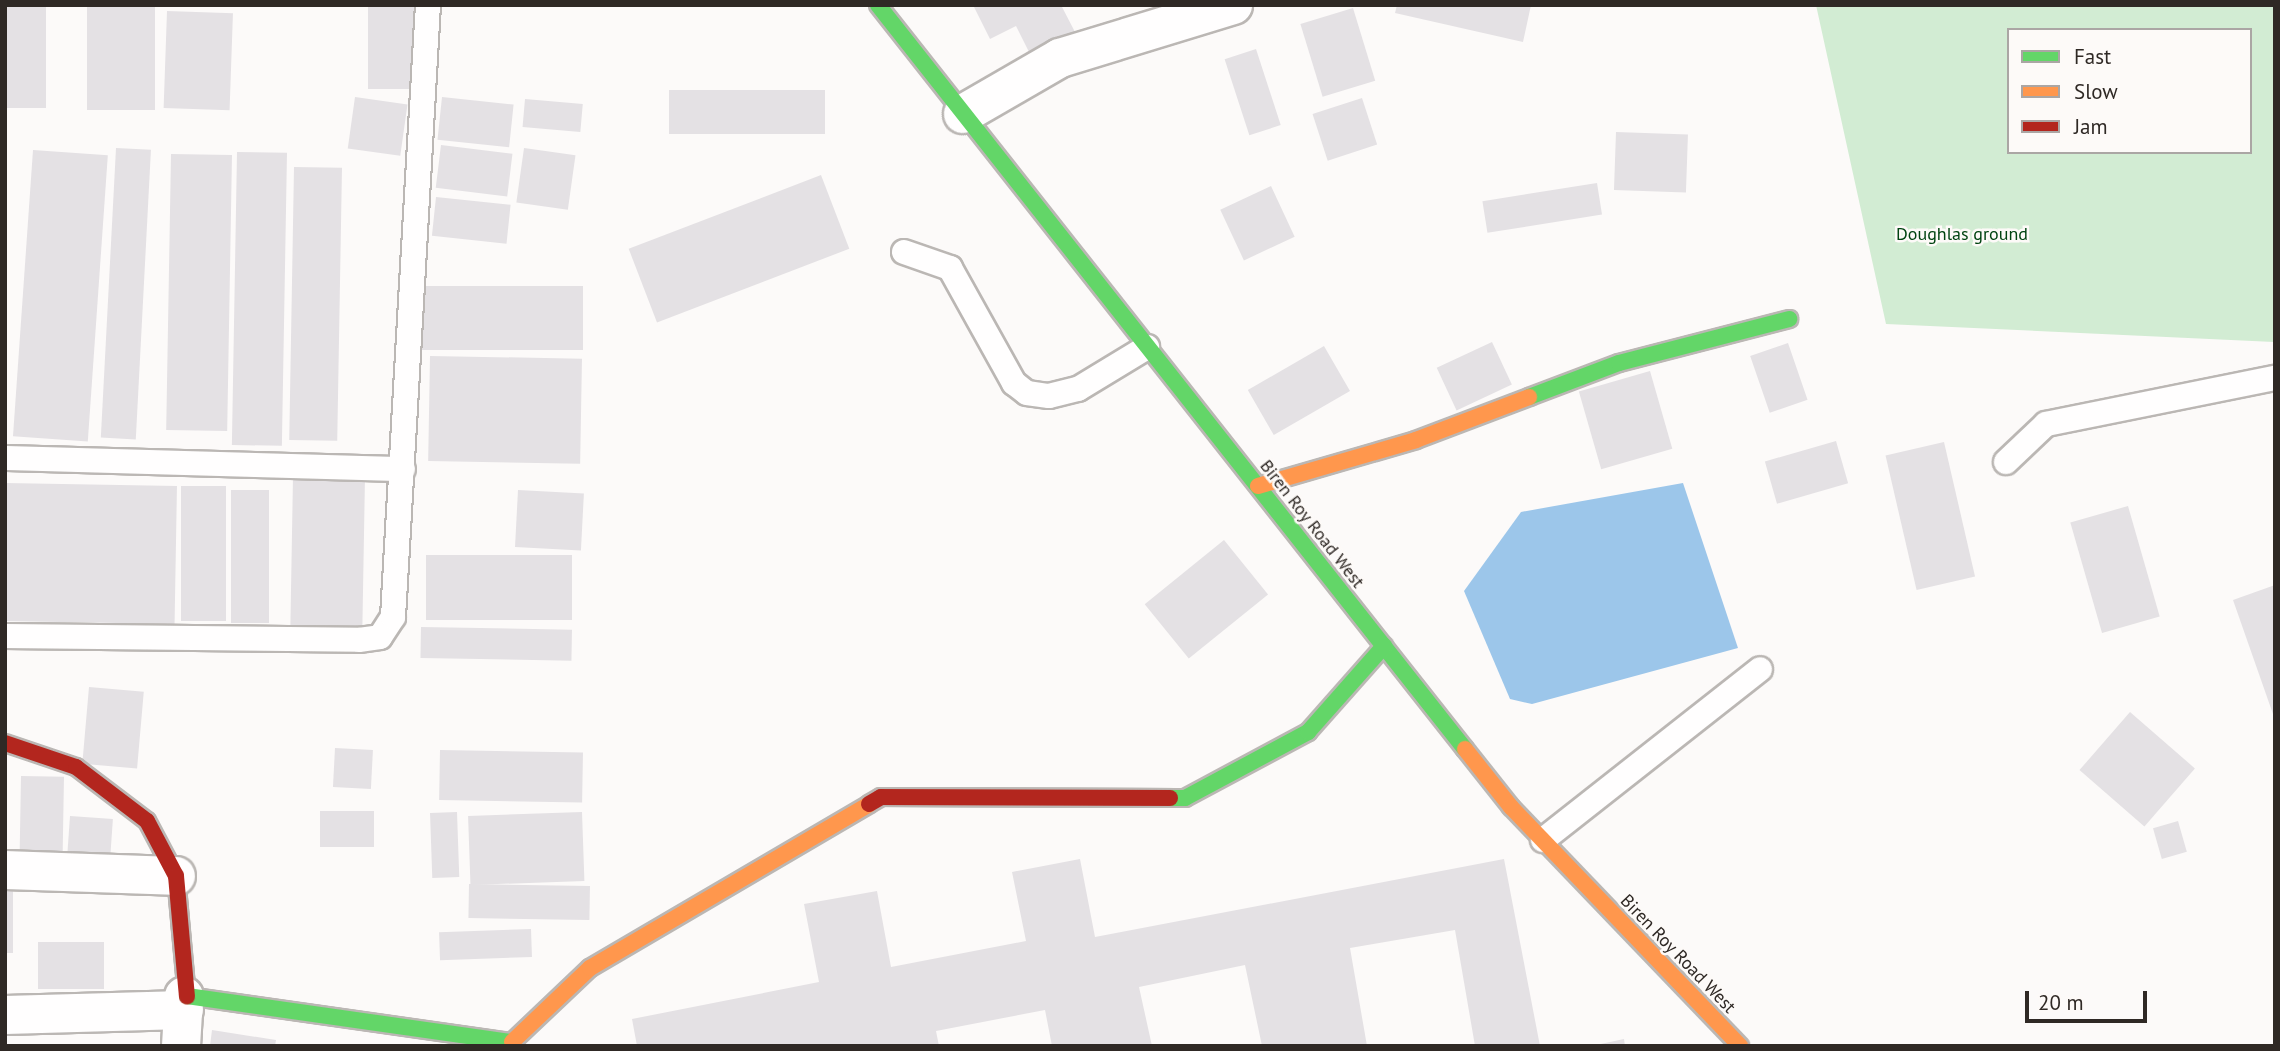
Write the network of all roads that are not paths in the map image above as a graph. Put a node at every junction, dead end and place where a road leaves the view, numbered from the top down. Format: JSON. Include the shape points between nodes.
{"nodes":[{"id":1,"x":428,"y":5,"type":"edge"},
{"id":2,"x":878,"y":5,"type":"edge"},
{"id":3,"x":1233,"y":5,"type":"edge"},
{"id":4,"x":963,"y":114,"type":"junction"},
{"id":5,"x":904,"y":252,"type":"dead end"},
{"id":6,"x":1788,"y":319,"type":"dead end"},
{"id":7,"x":1147,"y":347,"type":"junction"},
{"id":8,"x":2275,"y":378,"type":"edge"},
{"id":9,"x":5,"y":458,"type":"edge"},
{"id":10,"x":2006,"y":462,"type":"dead end"},
{"id":11,"x":403,"y":469,"type":"junction"},
{"id":12,"x":1258,"y":486,"type":"junction"},
{"id":13,"x":5,"y":636,"type":"edge"},
{"id":14,"x":1384,"y":646,"type":"junction"},
{"id":15,"x":1760,"y":669,"type":"dead end"},
{"id":16,"x":5,"y":743,"type":"edge"},
{"id":17,"x":1543,"y":840,"type":"junction"},
{"id":18,"x":5,"y":870,"type":"edge"},
{"id":19,"x":176,"y":876,"type":"junction"},
{"id":20,"x":5,"y":1015,"type":"edge"},
{"id":21,"x":183,"y":1017,"type":"edge"},
{"id":22,"x":513,"y":1044,"type":"edge"},
{"id":23,"x":1740,"y":1046,"type":"edge"}],
"edges":[{"from":1,"to":11,"type":"lane"},
{"from":2,"to":4,"type":"street","name":"Biren Roy Road West"},
{"from":3,"to":4,"type":"street","via":[[1060,58]]},
{"from":4,"to":7,"type":"street","name":"Biren Roy Road West"},
{"from":5,"to":7,"type":"lane","via":[[950,268],[1014,383],[1027,393],[1049,396],[1079,389]]},
{"from":6,"to":12,"type":"street","via":[[1619,363],[1416,440]]},
{"from":7,"to":12,"type":"street","name":"Biren Roy Road West"},
{"from":8,"to":10,"type":"lane","via":[[2046,424]]},
{"from":9,"to":11,"type":"lane"},
{"from":11,"to":13,"type":"lane","via":[[393,617],[380,637]]},
{"from":12,"to":14,"type":"street","name":"Biren Roy Road West"},
{"from":14,"to":17,"type":"street","name":"Biren Roy Road West"},
{"from":14,"to":22,"type":"street","via":[[1308,733],[1185,798],[881,797],[590,968]]},
{"from":15,"to":17,"type":"lane"},
{"from":16,"to":19,"type":"street","via":[[76,767],[147,821]]},
{"from":17,"to":23,"type":"street","name":"Biren Roy Road West"},
{"from":18,"to":19,"type":"street"},
{"from":19,"to":21,"type":"street"},
{"from":20,"to":21,"type":"street"},
{"from":21,"to":22,"type":"street"}]}
